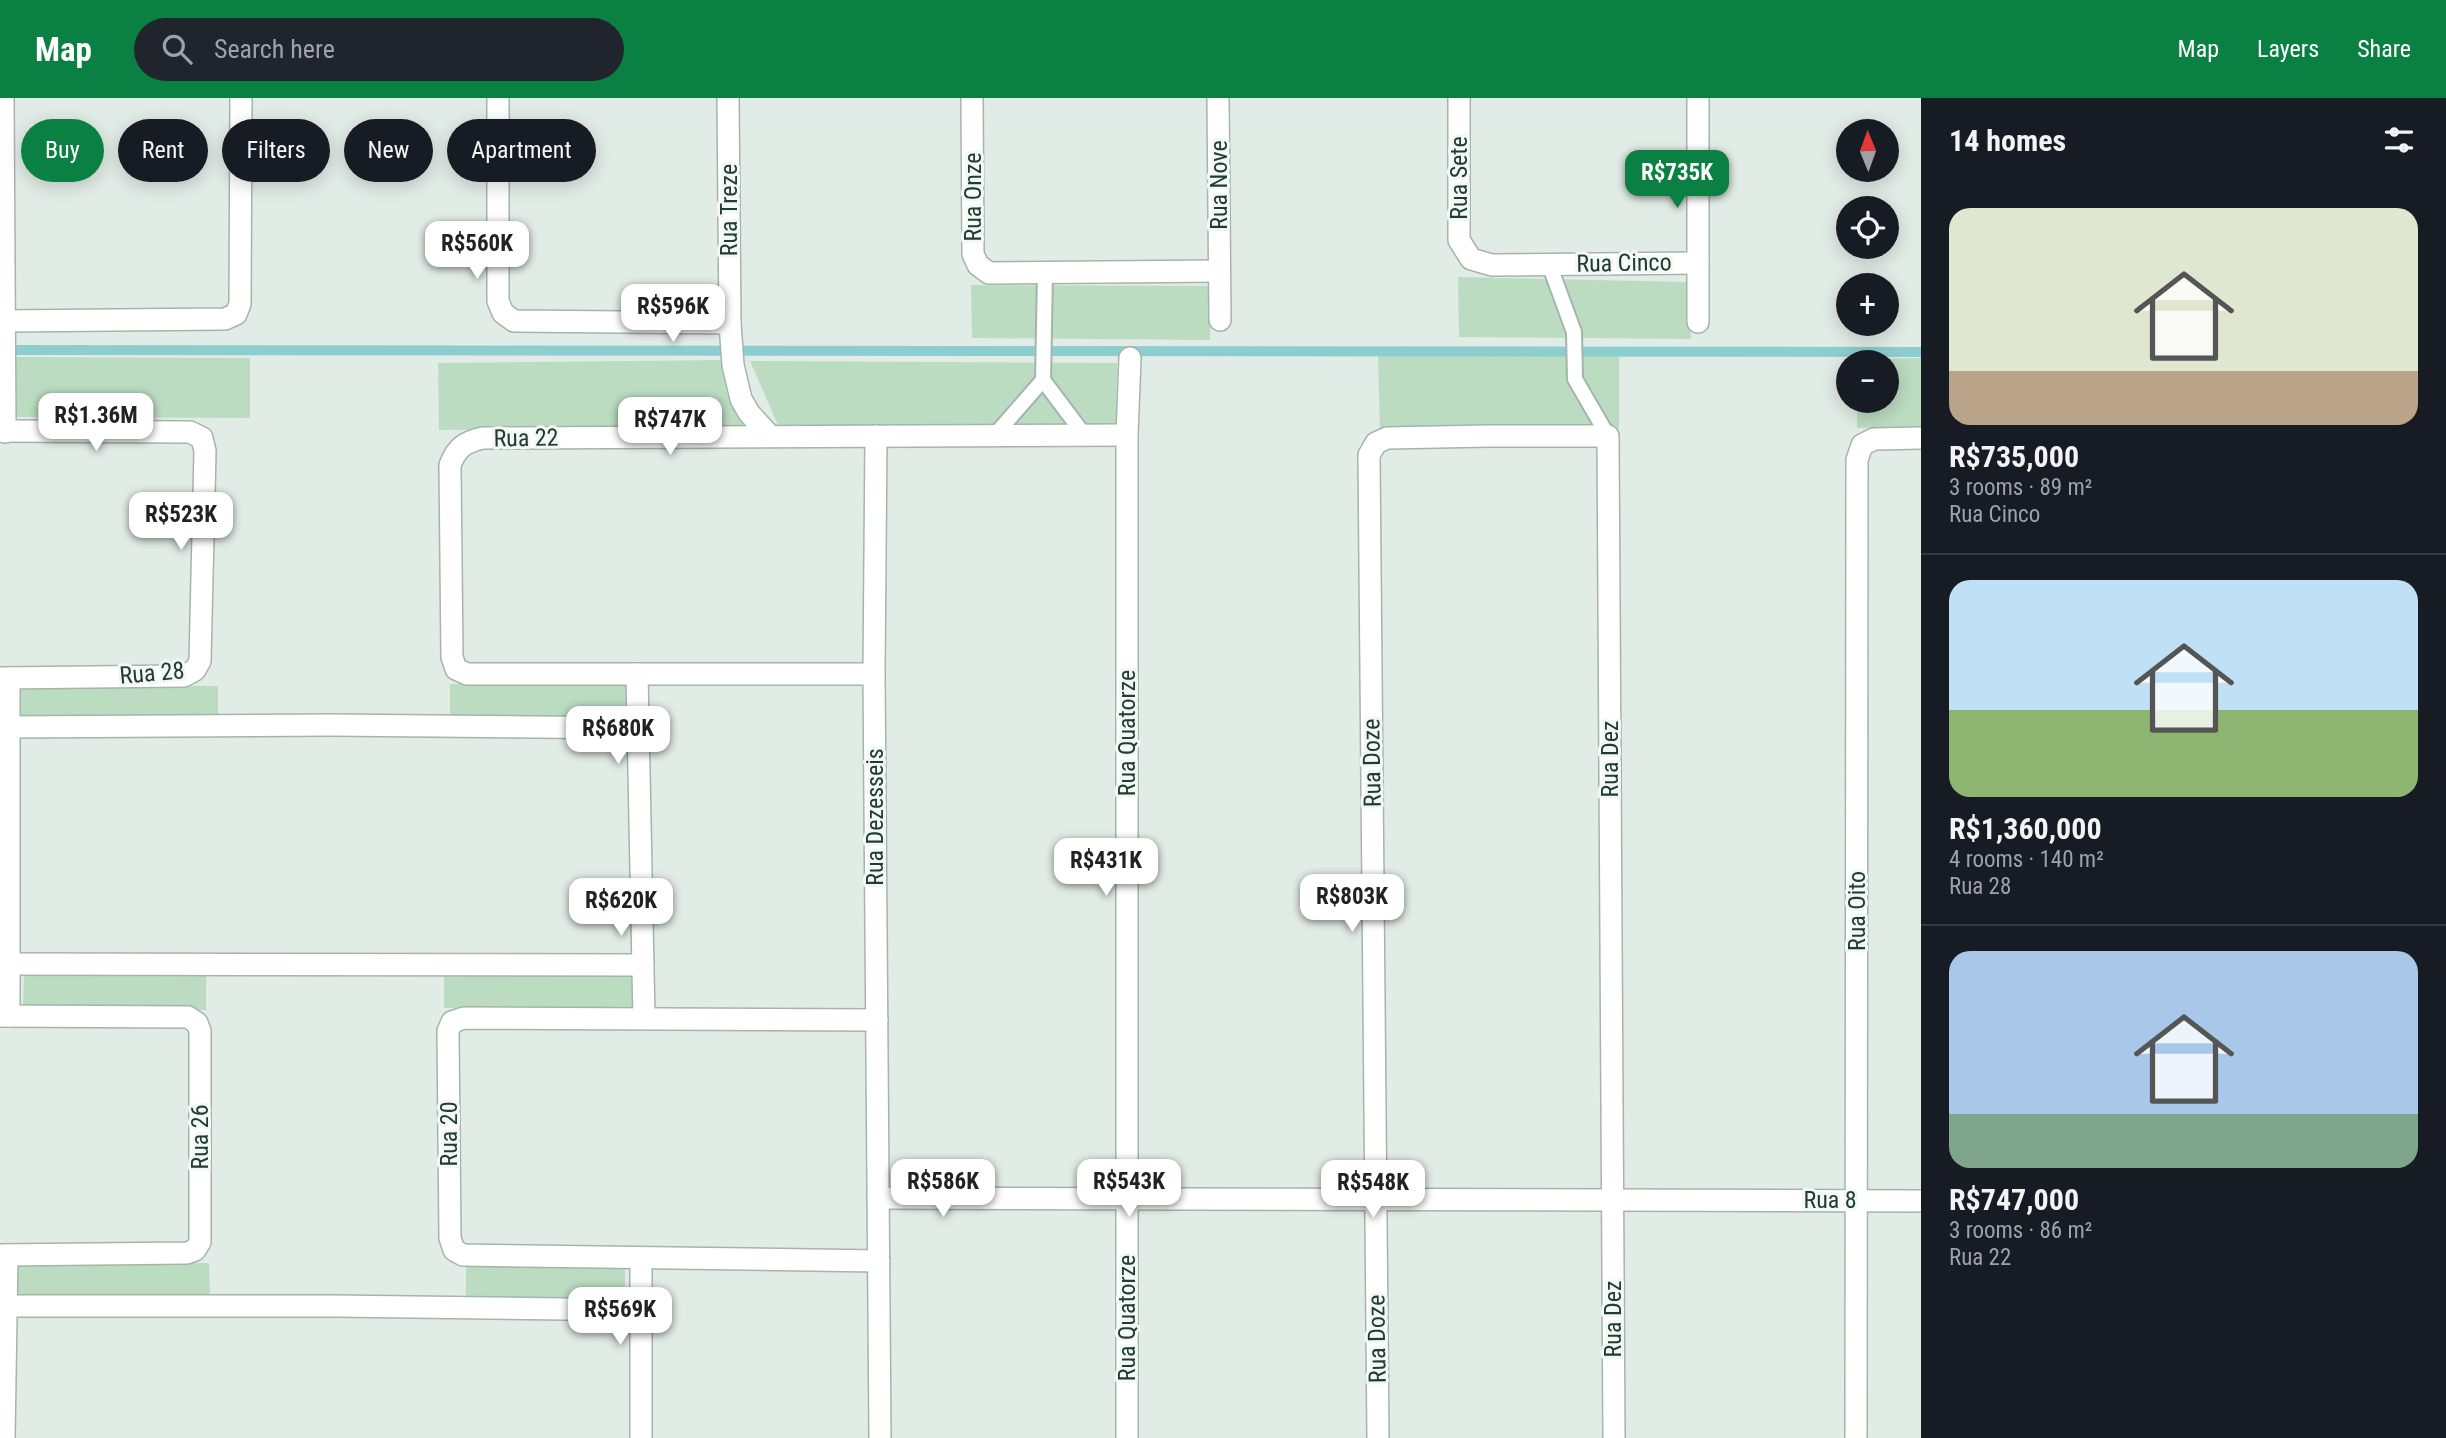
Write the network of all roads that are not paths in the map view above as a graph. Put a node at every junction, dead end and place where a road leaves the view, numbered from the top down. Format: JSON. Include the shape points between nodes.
{"nodes":[{"id":1,"x":3,"y":98,"type":"edge"},
{"id":2,"x":241,"y":98,"type":"edge"},
{"id":3,"x":498,"y":98,"type":"edge"},
{"id":4,"x":728,"y":98,"type":"edge"},
{"id":5,"x":972,"y":98,"type":"edge"},
{"id":6,"x":1218,"y":98,"type":"edge"},
{"id":7,"x":1459,"y":98,"type":"edge"},
{"id":8,"x":1698,"y":98,"type":"edge"},
{"id":9,"x":1698,"y":262,"type":"junction"},
{"id":10,"x":1549,"y":264,"type":"junction"},
{"id":11,"x":1219,"y":271,"type":"junction"},
{"id":12,"x":1045,"y":273,"type":"junction"},
{"id":13,"x":1220,"y":320,"type":"dead end"},
{"id":14,"x":1698,"y":322,"type":"dead end"},
{"id":15,"x":4,"y":328,"type":"junction"},
{"id":16,"x":731,"y":331,"type":"junction"},
{"id":17,"x":1130,"y":358,"type":"dead end"},
{"id":18,"x":1043,"y":376,"type":"junction"},
{"id":19,"x":2,"y":432,"type":"edge"},
{"id":20,"x":770,"y":436,"type":"junction"},
{"id":21,"x":876,"y":436,"type":"junction"},
{"id":22,"x":994,"y":436,"type":"junction"},
{"id":23,"x":1085,"y":436,"type":"junction"},
{"id":24,"x":1127,"y":436,"type":"junction"},
{"id":25,"x":1608,"y":436,"type":"junction"},
{"id":26,"x":1921,"y":438,"type":"edge"},
{"id":27,"x":637,"y":674,"type":"junction"},
{"id":28,"x":874,"y":674,"type":"junction"},
{"id":29,"x":4,"y":678,"type":"edge"},
{"id":30,"x":8,"y":727,"type":"junction"},
{"id":31,"x":638,"y":728,"type":"junction"},
{"id":32,"x":9,"y":852,"type":"joint"},
{"id":33,"x":9,"y":964,"type":"junction"},
{"id":34,"x":643,"y":964,"type":"junction"},
{"id":35,"x":5,"y":1016,"type":"edge"},
{"id":36,"x":644,"y":1018,"type":"junction"},
{"id":37,"x":877,"y":1020,"type":"junction"},
{"id":38,"x":878,"y":1198,"type":"junction"},
{"id":39,"x":1127,"y":1198,"type":"junction"},
{"id":40,"x":1376,"y":1199,"type":"junction"},
{"id":41,"x":1612,"y":1200,"type":"junction"},
{"id":42,"x":1857,"y":1201,"type":"junction"},
{"id":43,"x":1921,"y":1201,"type":"edge"},
{"id":44,"x":3,"y":1255,"type":"edge"},
{"id":45,"x":641,"y":1259,"type":"junction"},
{"id":46,"x":879,"y":1261,"type":"junction"},
{"id":47,"x":6,"y":1306,"type":"junction"},
{"id":48,"x":641,"y":1310,"type":"junction"},
{"id":49,"x":641,"y":1436,"type":"edge"},
{"id":50,"x":4,"y":1437,"type":"edge"},
{"id":51,"x":880,"y":1438,"type":"edge"},
{"id":52,"x":1127,"y":1438,"type":"edge"},
{"id":53,"x":1378,"y":1438,"type":"edge"},
{"id":54,"x":1614,"y":1438,"type":"edge"},
{"id":55,"x":1856,"y":1438,"type":"edge"}],
"edges":[{"from":1,"to":15,"type":"street"},
{"from":2,"to":15,"type":"street","via":[[240,304],[236,314],[225,319]]},
{"from":3,"to":16,"type":"street","via":[[498,301],[503,313],[514,321],[617,322]]},
{"from":4,"to":16,"type":"street","name":"Rua Treze"},
{"from":5,"to":12,"type":"street","name":"Rua Onze","via":[[973,254],[989,273]]},
{"from":6,"to":11,"type":"street","name":"Rua Nove"},
{"from":7,"to":10,"type":"street","name":"Rua Sete","via":[[1459,240],[1472,259],[1492,265]]},
{"from":8,"to":9,"type":"street","name":"Rua Cinco"},
{"from":9,"to":10,"type":"street","name":"Rua Cinco"},
{"from":9,"to":14,"type":"street","name":"Rua Cinco"},
{"from":10,"to":25,"type":"lane","via":[[1574,332],[1575,379]]},
{"from":11,"to":12,"type":"street","name":"Rua Onze"},
{"from":11,"to":13,"type":"street","name":"Rua Nove"},
{"from":12,"to":18,"type":"lane"},
{"from":15,"to":19,"type":"street"},
{"from":16,"to":20,"type":"street","name":"Rua Treze","via":[[741,399]]},
{"from":17,"to":24,"type":"street","name":"Rua Quatorze"},
{"from":18,"to":22,"type":"lane"},
{"from":18,"to":23,"type":"lane"},
{"from":19,"to":29,"type":"street","name":"Rua 28","via":[[190,432],[202,438],[205,450],[200,661],[195,670],[184,676]]},
{"from":20,"to":21,"type":"street","name":"Rua 22"},
{"from":20,"to":27,"type":"street","name":"Rua 22","via":[[483,438],[465,442],[454,454],[450,465],[452,657],[456,669],[467,674]]},
{"from":21,"to":22,"type":"street"},
{"from":21,"to":28,"type":"street","name":"Rua Dezesseis"},
{"from":22,"to":23,"type":"street"},
{"from":23,"to":24,"type":"street"},
{"from":24,"to":39,"type":"street","name":"Rua Quatorze"},
{"from":25,"to":40,"type":"street","name":"Rua Doze","via":[[1387,439],[1376,443],[1369,455]]},
{"from":25,"to":41,"type":"street","name":"Rua Dez"},
{"from":26,"to":42,"type":"street","name":"Rua Oito","via":[[1874,439],[1862,445],[1857,460]]},
{"from":27,"to":28,"type":"street","name":"Rua 22"},
{"from":27,"to":31,"type":"street"},
{"from":28,"to":37,"type":"street","name":"Rua Dezesseis"},
{"from":29,"to":30,"type":"street","name":"Rua 28"},
{"from":30,"to":31,"type":"street","name":"Rua 28"},
{"from":30,"to":32,"type":"street","name":"Rua 28"},
{"from":31,"to":34,"type":"street"},
{"from":32,"to":33,"type":"street","name":"Rua 26"},
{"from":33,"to":34,"type":"street"},
{"from":33,"to":35,"type":"street","name":"Rua 26"},
{"from":34,"to":36,"type":"street"},
{"from":35,"to":44,"type":"street","name":"Rua 26","via":[[187,1017],[197,1023],[200,1242],[187,1253]]},
{"from":36,"to":37,"type":"street","name":"Rua 20"},
{"from":36,"to":45,"type":"street","name":"Rua 20","via":[[464,1018],[452,1022],[448,1031],[450,1238],[454,1250],[463,1255]]},
{"from":37,"to":38,"type":"street","name":"Rua Dezesseis"},
{"from":38,"to":39,"type":"street"},
{"from":38,"to":46,"type":"street","name":"Rua Dezesseis"},
{"from":39,"to":40,"type":"street"},
{"from":39,"to":52,"type":"street","name":"Rua Quatorze"},
{"from":40,"to":41,"type":"street"},
{"from":40,"to":53,"type":"street","name":"Rua Doze"},
{"from":41,"to":42,"type":"street","name":"Rua 8"},
{"from":41,"to":54,"type":"street","name":"Rua Dez"},
{"from":42,"to":43,"type":"street","name":"Rua 8"},
{"from":42,"to":55,"type":"street","name":"Rua Oito"},
{"from":44,"to":47,"type":"street","name":"Rua 26"},
{"from":45,"to":46,"type":"street","name":"Rua 20"},
{"from":45,"to":48,"type":"street"},
{"from":46,"to":51,"type":"street","name":"Rua Dezesseis"},
{"from":47,"to":48,"type":"street"},
{"from":47,"to":50,"type":"street","name":"Rua 26"},
{"from":48,"to":49,"type":"street"}]}
